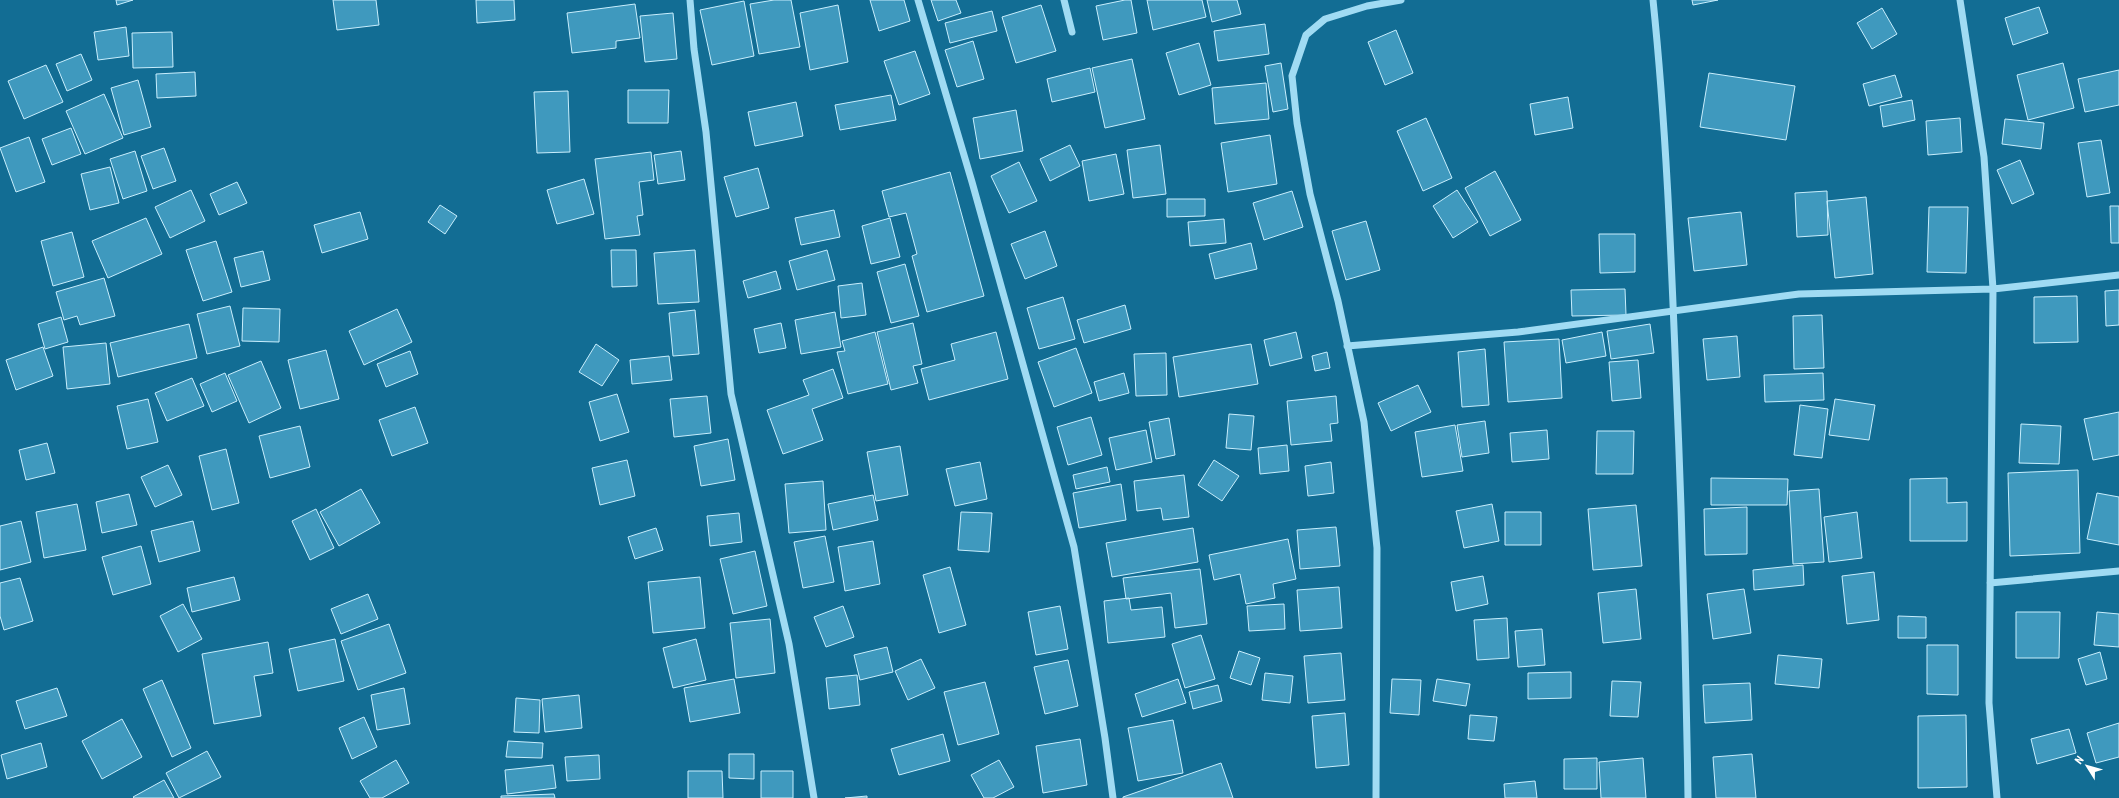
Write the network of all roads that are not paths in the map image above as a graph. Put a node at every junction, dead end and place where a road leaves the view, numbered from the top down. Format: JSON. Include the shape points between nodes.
{"nodes":[{"id":1,"x":690,"y":0,"type":"edge"},
{"id":2,"x":918,"y":0,"type":"edge"},
{"id":3,"x":1064,"y":0,"type":"edge"},
{"id":4,"x":1401,"y":0,"type":"edge"},
{"id":5,"x":1653,"y":0,"type":"edge"},
{"id":6,"x":1960,"y":0,"type":"edge"},
{"id":7,"x":1366,"y":3,"type":"edge"},
{"id":8,"x":1072,"y":32,"type":"dead end"},
{"id":9,"x":2119,"y":275,"type":"edge"},
{"id":10,"x":1993,"y":289,"type":"junction"},
{"id":11,"x":1674,"y":310,"type":"junction"},
{"id":12,"x":1347,"y":346,"type":"junction"},
{"id":13,"x":2119,"y":571,"type":"edge"},
{"id":14,"x":1990,"y":583,"type":"junction"},
{"id":15,"x":814,"y":798,"type":"edge"},
{"id":16,"x":1113,"y":798,"type":"edge"},
{"id":17,"x":1376,"y":798,"type":"edge"},
{"id":18,"x":1688,"y":798,"type":"edge"},
{"id":19,"x":1997,"y":798,"type":"edge"}],
"edges":[{"from":1,"to":15,"type":"street","via":[[706,132],[730,394],[789,644]]},
{"from":2,"to":16,"type":"street","via":[[972,182],[1074,547]]},
{"from":3,"to":8,"type":"street"},
{"from":4,"to":7,"type":"street"},
{"from":5,"to":11,"type":"street","via":[[1666,156]]},
{"from":6,"to":10,"type":"street","via":[[1984,157]]},
{"from":7,"to":12,"type":"street","via":[[1325,19],[1306,35],[1292,76],[1297,123],[1310,194]]},
{"from":9,"to":10,"type":"street"},
{"from":10,"to":11,"type":"street","via":[[1798,294]]},
{"from":10,"to":14,"type":"street"},
{"from":11,"to":12,"type":"street","via":[[1518,332]]},
{"from":11,"to":18,"type":"street","via":[[1686,620]]},
{"from":12,"to":17,"type":"street","via":[[1364,422],[1377,548]]},
{"from":13,"to":14,"type":"street"},
{"from":14,"to":19,"type":"street","via":[[1989,703]]}]}
